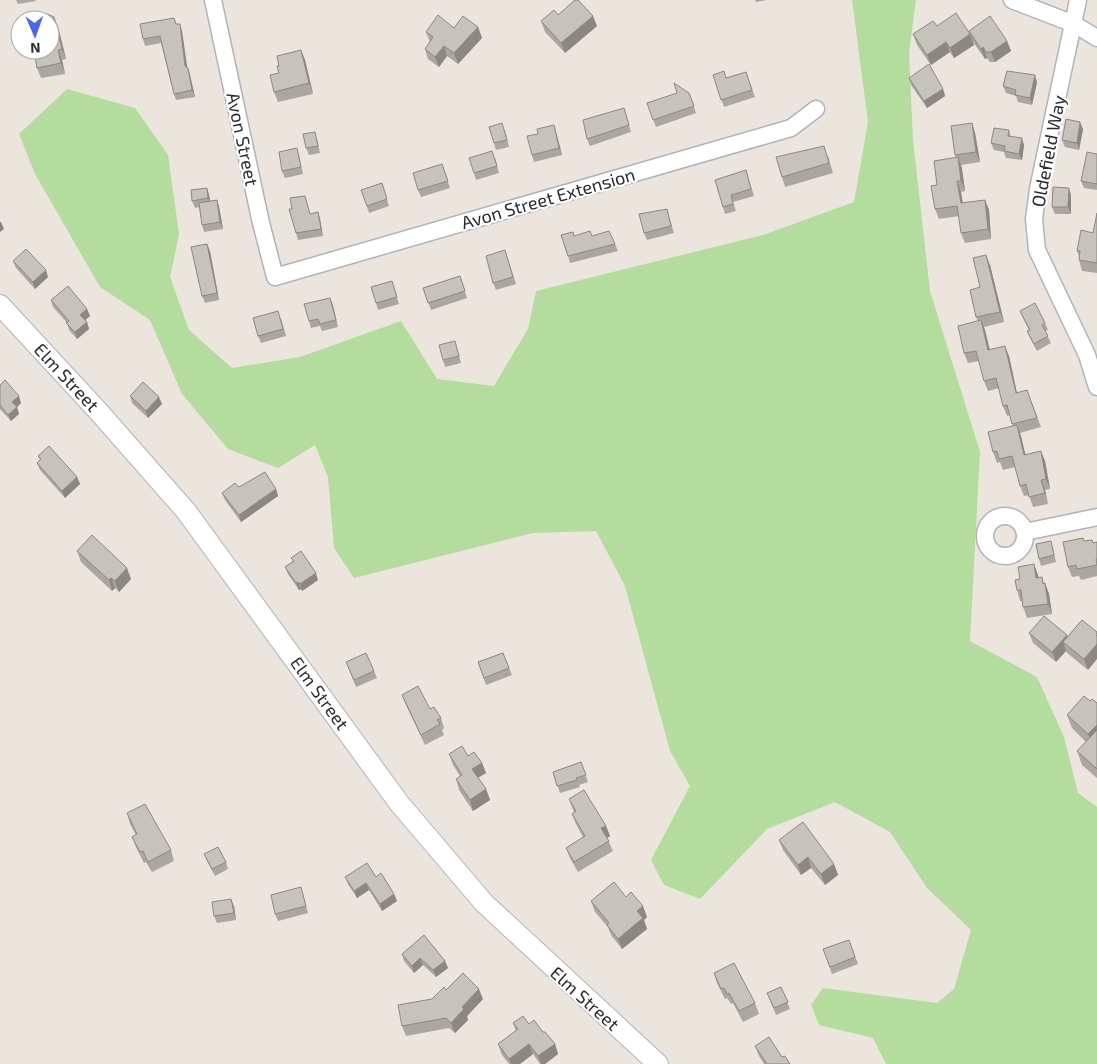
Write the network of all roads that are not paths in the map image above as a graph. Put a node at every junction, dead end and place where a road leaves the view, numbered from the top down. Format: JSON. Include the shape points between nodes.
{"nodes":[{"id":1,"x":213,"y":0,"type":"edge"},
{"id":2,"x":1012,"y":0,"type":"edge"},
{"id":3,"x":1078,"y":0,"type":"edge"},
{"id":4,"x":1074,"y":24,"type":"junction"},
{"id":5,"x":1097,"y":38,"type":"edge"},
{"id":6,"x":816,"y":109,"type":"dead end"},
{"id":7,"x":275,"y":277,"type":"joint"},
{"id":8,"x":0,"y":305,"type":"edge"},
{"id":9,"x":1097,"y":386,"type":"edge"},
{"id":10,"x":1097,"y":517,"type":"edge"},
{"id":11,"x":1025,"y":532,"type":"dead end"},
{"id":12,"x":658,"y":1064,"type":"edge"}],
"edges":[{"from":1,"to":7,"type":"street","name":"Avon Street"},
{"from":2,"to":4,"type":"street"},
{"from":3,"to":4,"type":"street","name":"Oldefield Way"},
{"from":4,"to":5,"type":"street"},
{"from":4,"to":9,"type":"street","name":"Oldefield Way","via":[[1034,219],[1037,250],[1087,355]]},
{"from":6,"to":7,"type":"street","name":"Avon Street Extension","via":[[792,128]]},
{"from":8,"to":12,"type":"street","name":"Elm Street","via":[[186,511],[431,844],[484,903]]},
{"from":10,"to":11,"type":"street"}]}
